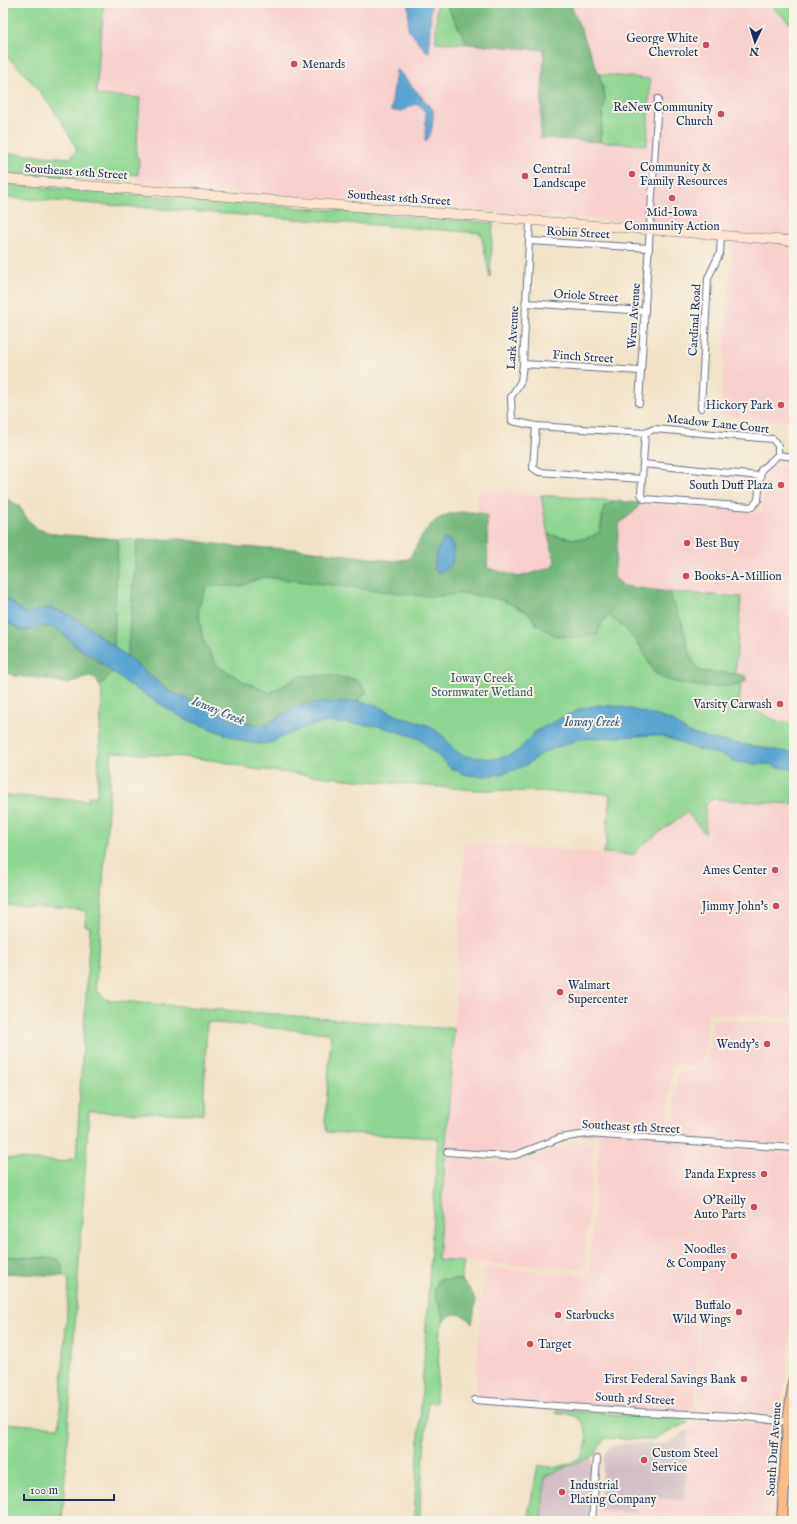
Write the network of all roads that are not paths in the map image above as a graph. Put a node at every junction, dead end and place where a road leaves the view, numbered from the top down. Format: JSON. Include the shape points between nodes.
{"nodes":[{"id":1,"x":658,"y":99,"type":"dead end"},
{"id":2,"x":3,"y":179,"type":"edge"},
{"id":3,"x":530,"y":221,"type":"junction"},
{"id":4,"x":650,"y":230,"type":"junction"},
{"id":5,"x":721,"y":236,"type":"junction"},
{"id":6,"x":794,"y":241,"type":"edge"},
{"id":7,"x":529,"y":242,"type":"junction"},
{"id":8,"x":649,"y":248,"type":"junction"},
{"id":9,"x":526,"y":303,"type":"junction"},
{"id":10,"x":645,"y":312,"type":"junction"},
{"id":11,"x":523,"y":364,"type":"junction"},
{"id":12,"x":641,"y":371,"type":"junction"},
{"id":13,"x":639,"y":403,"type":"dead end"},
{"id":14,"x":701,"y":408,"type":"dead end"},
{"id":15,"x":536,"y":426,"type":"junction"},
{"id":16,"x":645,"y":433,"type":"junction"},
{"id":17,"x":778,"y":455,"type":"junction"},
{"id":18,"x":794,"y":457,"type":"edge"},
{"id":19,"x":643,"y":464,"type":"junction"},
{"id":20,"x":759,"y":476,"type":"junction"},
{"id":21,"x":642,"y":479,"type":"junction"},
{"id":22,"x":794,"y":1148,"type":"edge"},
{"id":23,"x":447,"y":1152,"type":"dead end"},
{"id":24,"x":794,"y":1379,"type":"edge"},
{"id":25,"x":475,"y":1400,"type":"dead end"},
{"id":26,"x":791,"y":1423,"type":"edge"},
{"id":27,"x":597,"y":1459,"type":"dead end"},
{"id":28,"x":592,"y":1521,"type":"edge"},
{"id":29,"x":782,"y":1521,"type":"edge"}],
"edges":[{"from":1,"to":4,"type":"street","name":"Wren Avenue"},
{"from":2,"to":3,"type":"main road","name":"Southeast 16th Street"},
{"from":3,"to":4,"type":"main road","name":"Southeast 16th Street"},
{"from":3,"to":7,"type":"street","name":"Lark Avenue"},
{"from":4,"to":5,"type":"main road","name":"Southeast 16th Street"},
{"from":4,"to":8,"type":"street","name":"Wren Avenue"},
{"from":5,"to":6,"type":"main road","name":"Southeast 16th Street"},
{"from":5,"to":14,"type":"street","name":"Cardinal Road","via":[[720,253],[708,278]]},
{"from":7,"to":8,"type":"street","name":"Robin Street"},
{"from":7,"to":9,"type":"street","name":"Lark Avenue"},
{"from":8,"to":10,"type":"street","name":"Wren Avenue"},
{"from":9,"to":10,"type":"street","name":"Oriole Street"},
{"from":9,"to":11,"type":"street","name":"Lark Avenue"},
{"from":10,"to":12,"type":"street","name":"Wren Avenue"},
{"from":11,"to":12,"type":"street","name":"Finch Street"},
{"from":11,"to":15,"type":"street","name":"Lark Avenue","via":[[521,381],[511,397],[512,421]]},
{"from":12,"to":13,"type":"street","name":"Wren Avenue"},
{"from":15,"to":16,"type":"street","name":"Meadow Lane Court"},
{"from":15,"to":21,"type":"street","via":[[533,468],[538,472]]},
{"from":16,"to":17,"type":"street","name":"Meadow Lane Court","via":[[654,429],[772,439],[778,446]]},
{"from":16,"to":19,"type":"street"},
{"from":17,"to":18,"type":"street"},
{"from":17,"to":20,"type":"street","via":[[761,470]]},
{"from":19,"to":20,"type":"street"},
{"from":19,"to":21,"type":"street"},
{"from":20,"to":21,"type":"street","via":[[758,500],[752,507],[644,499]]},
{"from":22,"to":23,"type":"street","name":"Southeast 5th Street","via":[[587,1134],[560,1138],[516,1155]]},
{"from":24,"to":26,"type":"main road","name":"South Duff Avenue"},
{"from":25,"to":26,"type":"street","name":"South 3rd Street","via":[[730,1416]]},
{"from":26,"to":29,"type":"main road","name":"South Duff Avenue"},
{"from":27,"to":28,"type":"street"}]}
